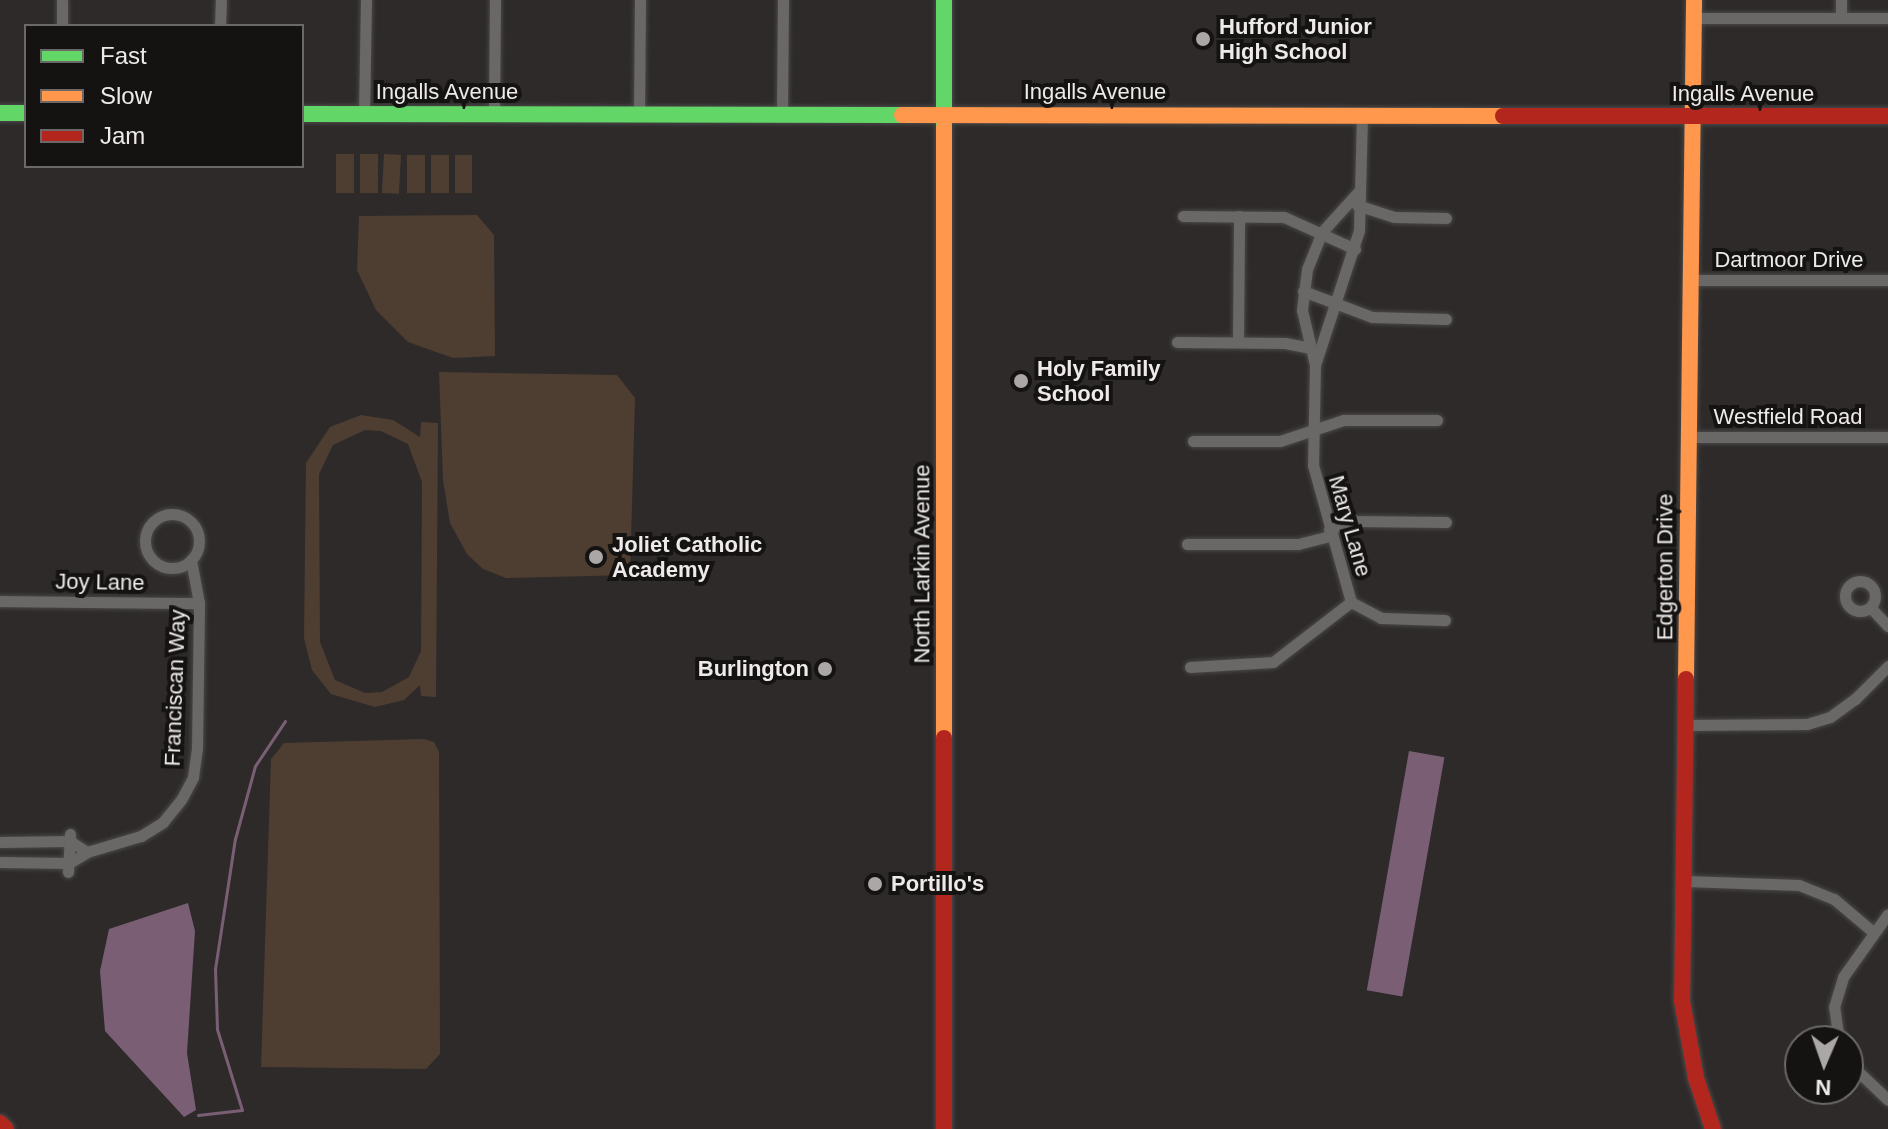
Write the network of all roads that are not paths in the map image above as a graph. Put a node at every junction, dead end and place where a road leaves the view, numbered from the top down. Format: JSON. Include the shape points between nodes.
{"nodes":[{"id":1,"x":62,"y":0,"type":"edge"},
{"id":2,"x":221,"y":0,"type":"edge"},
{"id":3,"x":366,"y":0,"type":"edge"},
{"id":4,"x":495,"y":0,"type":"edge"},
{"id":5,"x":640,"y":0,"type":"edge"},
{"id":6,"x":783,"y":0,"type":"edge"},
{"id":7,"x":944,"y":0,"type":"edge"},
{"id":8,"x":1694,"y":0,"type":"edge"},
{"id":9,"x":1841,"y":0,"type":"edge"},
{"id":10,"x":1693,"y":18,"type":"junction"},
{"id":11,"x":1841,"y":18,"type":"junction"},
{"id":12,"x":1888,"y":18,"type":"edge"},
{"id":13,"x":62,"y":24,"type":"edge"},
{"id":14,"x":220,"y":24,"type":"edge"},
{"id":15,"x":0,"y":113,"type":"edge"},
{"id":16,"x":24,"y":113,"type":"edge"},
{"id":17,"x":304,"y":114,"type":"edge"},
{"id":18,"x":364,"y":114,"type":"junction"},
{"id":19,"x":494,"y":114,"type":"junction"},
{"id":20,"x":639,"y":114,"type":"junction"},
{"id":21,"x":782,"y":114,"type":"junction"},
{"id":22,"x":944,"y":114,"type":"junction"},
{"id":23,"x":1362,"y":115,"type":"junction"},
{"id":24,"x":1692,"y":116,"type":"junction"},
{"id":25,"x":1888,"y":116,"type":"edge"},
{"id":26,"x":1359,"y":191,"type":"junction"},
{"id":27,"x":1349,"y":202,"type":"junction"},
{"id":28,"x":1362,"y":206,"type":"junction"},
{"id":29,"x":1183,"y":216,"type":"dead end"},
{"id":30,"x":1239,"y":216,"type":"junction"},
{"id":31,"x":1446,"y":218,"type":"dead end"},
{"id":32,"x":1322,"y":232,"type":"junction"},
{"id":33,"x":1355,"y":249,"type":"junction"},
{"id":34,"x":1690,"y":280,"type":"junction"},
{"id":35,"x":1888,"y":280,"type":"edge"},
{"id":36,"x":1303,"y":291,"type":"junction"},
{"id":37,"x":1337,"y":303,"type":"junction"},
{"id":38,"x":1446,"y":319,"type":"dead end"},
{"id":39,"x":1177,"y":342,"type":"dead end"},
{"id":40,"x":1238,"y":342,"type":"junction"},
{"id":41,"x":1307,"y":347,"type":"junction"},
{"id":42,"x":1322,"y":353,"type":"junction"},
{"id":43,"x":1315,"y":365,"type":"junction"},
{"id":44,"x":1437,"y":420,"type":"dead end"},
{"id":45,"x":1310,"y":432,"type":"junction"},
{"id":46,"x":1688,"y":437,"type":"junction"},
{"id":47,"x":1888,"y":437,"type":"edge"},
{"id":48,"x":1193,"y":441,"type":"dead end"},
{"id":49,"x":1446,"y":522,"type":"dead end"},
{"id":50,"x":1330,"y":532,"type":"junction"},
{"id":51,"x":1187,"y":544,"type":"dead end"},
{"id":52,"x":191,"y":560,"type":"junction"},
{"id":53,"x":0,"y":601,"type":"edge"},
{"id":54,"x":1351,"y":602,"type":"junction"},
{"id":55,"x":199,"y":603,"type":"junction"},
{"id":56,"x":1871,"y":608,"type":"dead end"},
{"id":57,"x":1445,"y":620,"type":"dead end"},
{"id":58,"x":1888,"y":626,"type":"edge"},
{"id":59,"x":1888,"y":666,"type":"edge"},
{"id":60,"x":1190,"y":667,"type":"dead end"},
{"id":61,"x":1686,"y":725,"type":"junction"},
{"id":62,"x":70,"y":838,"type":"junction"},
{"id":63,"x":0,"y":842,"type":"edge"},
{"id":64,"x":87,"y":852,"type":"junction"},
{"id":65,"x":0,"y":862,"type":"edge"},
{"id":66,"x":69,"y":868,"type":"junction"},
{"id":67,"x":1685,"y":881,"type":"junction"},
{"id":68,"x":1888,"y":914,"type":"edge"},
{"id":69,"x":1873,"y":932,"type":"junction"},
{"id":70,"x":1837,"y":1025,"type":"edge"},
{"id":71,"x":1864,"y":1077,"type":"edge"},
{"id":72,"x":1888,"y":1100,"type":"edge"},
{"id":73,"x":0,"y":1123,"type":"edge"},
{"id":74,"x":6,"y":1129,"type":"edge"},
{"id":75,"x":944,"y":1129,"type":"edge"},
{"id":76,"x":1713,"y":1129,"type":"edge"}],
"edges":[{"from":1,"to":13,"type":"street"},
{"from":2,"to":14,"type":"street"},
{"from":3,"to":18,"type":"street"},
{"from":4,"to":19,"type":"street"},
{"from":5,"to":20,"type":"street"},
{"from":6,"to":21,"type":"street"},
{"from":7,"to":22,"type":"street","name":"North Larkin Avenue"},
{"from":8,"to":10,"type":"street","name":"Edgerton Drive"},
{"from":9,"to":11,"type":"street"},
{"from":10,"to":11,"type":"street"},
{"from":10,"to":24,"type":"street","name":"Edgerton Drive"},
{"from":11,"to":12,"type":"street"},
{"from":15,"to":16,"type":"street"},
{"from":17,"to":18,"type":"street","name":"Ingalls Avenue"},
{"from":18,"to":19,"type":"street","name":"Ingalls Avenue"},
{"from":19,"to":20,"type":"street","name":"Ingalls Avenue"},
{"from":20,"to":21,"type":"street","name":"Ingalls Avenue"},
{"from":21,"to":22,"type":"street","name":"Ingalls Avenue"},
{"from":22,"to":23,"type":"street","name":"Ingalls Avenue"},
{"from":22,"to":75,"type":"street","name":"North Larkin Avenue"},
{"from":23,"to":24,"type":"street","name":"Ingalls Avenue"},
{"from":23,"to":26,"type":"street","name":"Mary Lane"},
{"from":24,"to":25,"type":"street","name":"Ingalls Avenue"},
{"from":24,"to":34,"type":"street","name":"Edgerton Drive"},
{"from":26,"to":27,"type":"street","name":"Mary Lane"},
{"from":26,"to":28,"type":"street","name":"Mary Lane"},
{"from":27,"to":28,"type":"street"},
{"from":27,"to":32,"type":"street","name":"Mary Lane"},
{"from":28,"to":31,"type":"street","via":[[1394,217]]},
{"from":28,"to":33,"type":"street","name":"Mary Lane"},
{"from":29,"to":30,"type":"street"},
{"from":30,"to":32,"type":"street","via":[[1284,217]]},
{"from":30,"to":40,"type":"street"},
{"from":32,"to":33,"type":"street"},
{"from":32,"to":36,"type":"street","name":"Mary Lane"},
{"from":33,"to":37,"type":"street","name":"Mary Lane"},
{"from":34,"to":35,"type":"street","name":"Dartmoor Drive"},
{"from":34,"to":46,"type":"street","name":"Edgerton Drive"},
{"from":36,"to":37,"type":"street"},
{"from":36,"to":41,"type":"street","name":"Mary Lane"},
{"from":37,"to":38,"type":"street","via":[[1372,317]]},
{"from":37,"to":42,"type":"street","name":"Mary Lane"},
{"from":39,"to":40,"type":"street"},
{"from":40,"to":41,"type":"street"},
{"from":41,"to":42,"type":"street"},
{"from":41,"to":43,"type":"street","name":"Mary Lane"},
{"from":42,"to":43,"type":"street","name":"Mary Lane"},
{"from":43,"to":45,"type":"street","name":"Mary Lane"},
{"from":44,"to":45,"type":"street","via":[[1343,420]]},
{"from":45,"to":48,"type":"street","via":[[1280,441]]},
{"from":45,"to":50,"type":"street","name":"Mary Lane","via":[[1317,494]]},
{"from":46,"to":47,"type":"street","name":"Westfield Road"},
{"from":46,"to":61,"type":"street","name":"Edgerton Drive"},
{"from":49,"to":50,"type":"street","via":[[1353,521]]},
{"from":50,"to":51,"type":"street","via":[[1298,544]]},
{"from":50,"to":54,"type":"street","name":"Mary Lane"},
{"from":52,"to":52,"type":"street","name":"Franciscan Way","via":[[198,543],[194,526],[179,515],[153,522],[145,545],[153,560],[167,567]]},
{"from":52,"to":55,"type":"street","name":"Franciscan Way"},
{"from":53,"to":55,"type":"street","name":"Joy Lane"},
{"from":54,"to":57,"type":"street","via":[[1381,618]]},
{"from":54,"to":60,"type":"street","via":[[1273,662]]},
{"from":55,"to":64,"type":"street","name":"Franciscan Way","via":[[193,777],[163,822],[141,836]]},
{"from":56,"to":58,"type":"street"},
{"from":59,"to":61,"type":"street","via":[[1830,717],[1807,724]]},
{"from":61,"to":67,"type":"street","name":"Edgerton Drive"},
{"from":62,"to":63,"type":"street"},
{"from":62,"to":64,"type":"street"},
{"from":62,"to":66,"type":"street"},
{"from":64,"to":66,"type":"street","name":"Franciscan Way"},
{"from":65,"to":66,"type":"street"},
{"from":67,"to":69,"type":"street","via":[[1799,885],[1834,899]]},
{"from":67,"to":76,"type":"street","name":"Edgerton Drive","via":[[1682,1001],[1696,1078]]},
{"from":68,"to":69,"type":"street"},
{"from":69,"to":70,"type":"street","via":[[1843,977],[1834,1007]]},
{"from":71,"to":72,"type":"street"},
{"from":73,"to":74,"type":"street"}]}
